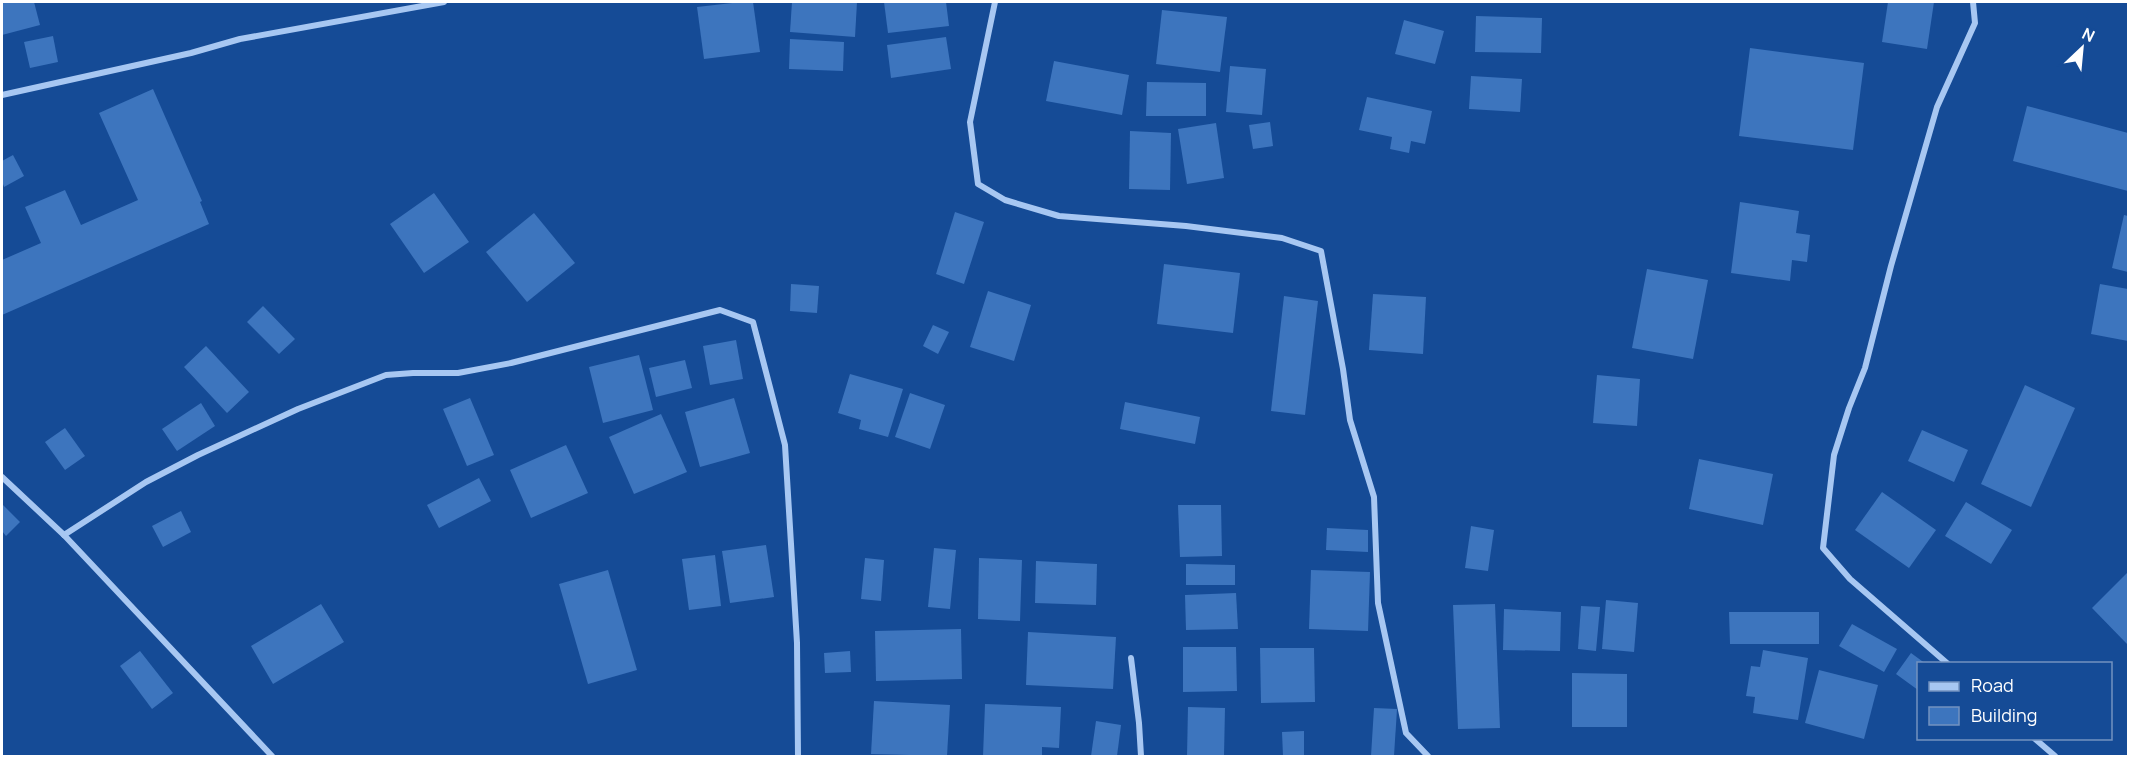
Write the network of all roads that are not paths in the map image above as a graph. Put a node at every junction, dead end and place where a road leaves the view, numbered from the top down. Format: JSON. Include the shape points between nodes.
{"nodes":[{"id":1,"x":444,"y":2,"type":"edge"},
{"id":2,"x":995,"y":2,"type":"edge"},
{"id":3,"x":1973,"y":2,"type":"edge"},
{"id":4,"x":2,"y":95,"type":"edge"},
{"id":5,"x":2,"y":477,"type":"edge"},
{"id":6,"x":64,"y":535,"type":"junction"},
{"id":7,"x":1131,"y":658,"type":"dead end"},
{"id":8,"x":1947,"y":662,"type":"edge"},
{"id":9,"x":2036,"y":740,"type":"edge"},
{"id":10,"x":272,"y":756,"type":"edge"},
{"id":11,"x":798,"y":756,"type":"edge"},
{"id":12,"x":1141,"y":756,"type":"edge"},
{"id":13,"x":1428,"y":756,"type":"edge"},
{"id":14,"x":2055,"y":756,"type":"edge"}],
"edges":[{"from":1,"to":4,"type":"street","via":[[240,39]]},
{"from":2,"to":13,"type":"street","via":[[970,122],[978,183],[1005,200],[1059,216],[1282,238],[1321,251],[1350,420],[1374,497],[1378,603],[1406,733]]},
{"from":3,"to":8,"type":"street","via":[[1975,23],[1937,107],[1866,368],[1834,455],[1822,548],[1850,579]]},
{"from":5,"to":6,"type":"street"},
{"from":6,"to":10,"type":"street"},
{"from":6,"to":11,"type":"street","via":[[146,482],[198,455],[386,375],[458,373],[511,363],[720,309],[753,322],[785,445],[797,643]]},
{"from":7,"to":12,"type":"street"},
{"from":9,"to":14,"type":"street"}]}
